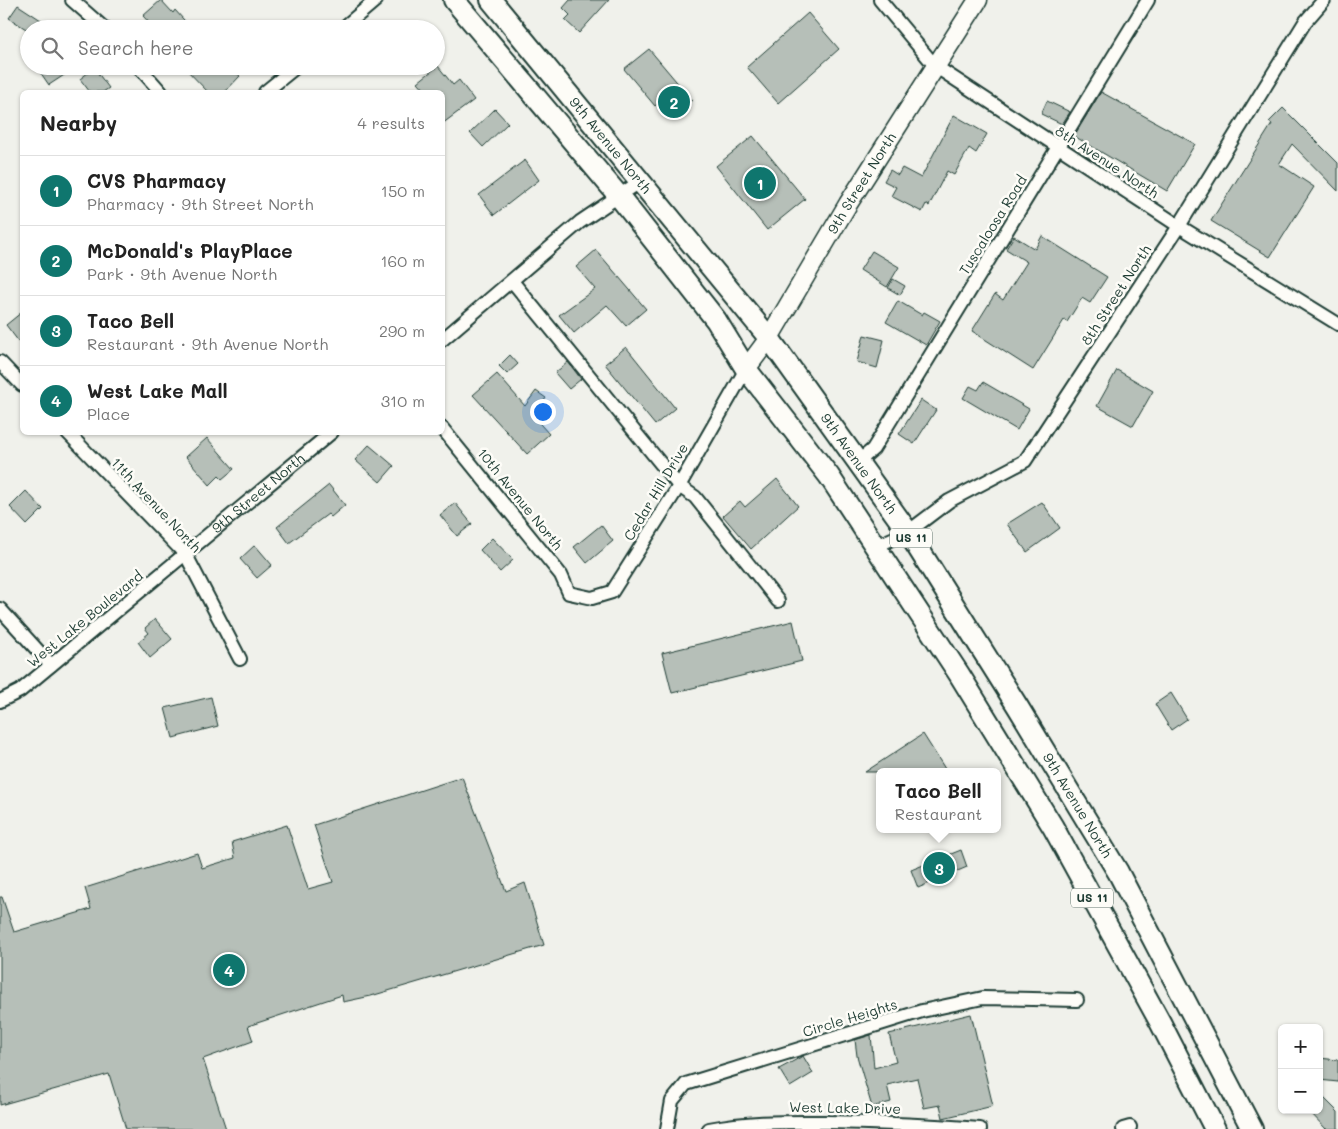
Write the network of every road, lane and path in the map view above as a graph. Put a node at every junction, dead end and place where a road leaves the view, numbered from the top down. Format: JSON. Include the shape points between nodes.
{"nodes":[{"id":1,"x":72,"y":0,"type":"edge"},
{"id":2,"x":376,"y":0,"type":"edge"},
{"id":3,"x":454,"y":0,"type":"edge"},
{"id":4,"x":490,"y":0,"type":"edge"},
{"id":5,"x":880,"y":0,"type":"edge"},
{"id":6,"x":978,"y":0,"type":"edge"},
{"id":7,"x":1148,"y":0,"type":"edge"},
{"id":8,"x":1324,"y":0,"type":"edge"},
{"id":9,"x":95,"y":20,"type":"edge"},
{"id":10,"x":353,"y":20,"type":"edge"},
{"id":11,"x":935,"y":66,"type":"junction"},
{"id":12,"x":146,"y":75,"type":"edge"},
{"id":13,"x":286,"y":75,"type":"edge"},
{"id":14,"x":159,"y":90,"type":"edge"},
{"id":15,"x":267,"y":90,"type":"edge"},
{"id":16,"x":1058,"y":148,"type":"junction"},
{"id":17,"x":641,"y":181,"type":"junction"},
{"id":18,"x":618,"y":195,"type":"junction"},
{"id":19,"x":1179,"y":226,"type":"junction"},
{"id":20,"x":512,"y":281,"type":"junction"},
{"id":21,"x":1338,"y":324,"type":"edge"},
{"id":22,"x":445,"y":337,"type":"edge"},
{"id":23,"x":769,"y":338,"type":"junction"},
{"id":24,"x":0,"y":362,"type":"edge"},
{"id":25,"x":746,"y":369,"type":"junction"},
{"id":26,"x":20,"y":383,"type":"edge"},
{"id":27,"x":445,"y":432,"type":"edge"},
{"id":28,"x":70,"y":435,"type":"edge"},
{"id":29,"x":328,"y":435,"type":"edge"},
{"id":30,"x":858,"y":462,"type":"junction"},
{"id":31,"x":679,"y":486,"type":"junction"},
{"id":32,"x":908,"y":532,"type":"junction"},
{"id":33,"x":876,"y":546,"type":"junction"},
{"id":34,"x":186,"y":556,"type":"junction"},
{"id":35,"x":569,"y":592,"type":"joint"},
{"id":36,"x":778,"y":601,"type":"dead end"},
{"id":37,"x":3,"y":613,"type":"edge"},
{"id":38,"x":240,"y":659,"type":"dead end"},
{"id":39,"x":51,"y":665,"type":"junction"},
{"id":40,"x":0,"y":701,"type":"edge"},
{"id":41,"x":1077,"y":1000,"type":"dead end"},
{"id":42,"x":789,"y":1126,"type":"edge"},
{"id":43,"x":667,"y":1129,"type":"edge"},
{"id":44,"x":709,"y":1129,"type":"edge"},
{"id":45,"x":980,"y":1129,"type":"edge"},
{"id":46,"x":1215,"y":1129,"type":"edge"},
{"id":47,"x":1252,"y":1129,"type":"edge"}],
"edges":[{"from":1,"to":9,"type":"street"},
{"from":2,"to":10,"type":"street"},
{"from":3,"to":18,"type":"main road","name":"9th Avenue North","number":"US 11"},
{"from":4,"to":17,"type":"main road","name":"9th Avenue North","number":"US 11"},
{"from":5,"to":11,"type":"street","name":"8th Avenue North"},
{"from":6,"to":11,"type":"street","name":"9th Street North"},
{"from":7,"to":16,"type":"street","name":"Tuscaloosa Road"},
{"from":8,"to":19,"type":"street","name":"8th Street North","via":[[1305,22]]},
{"from":11,"to":16,"type":"street","name":"8th Avenue North"},
{"from":11,"to":23,"type":"street","name":"9th Street North"},
{"from":12,"to":14,"type":"street"},
{"from":13,"to":15,"type":"street"},
{"from":16,"to":19,"type":"street","name":"8th Avenue North"},
{"from":16,"to":30,"type":"street","name":"Tuscaloosa Road","via":[[873,449]]},
{"from":17,"to":18,"type":"street"},
{"from":17,"to":23,"type":"main road","name":"9th Avenue North","number":"US 11"},
{"from":18,"to":20,"type":"street","via":[[580,222]]},
{"from":18,"to":25,"type":"main road","name":"9th Avenue North","number":"US 11","via":[[716,320]]},
{"from":19,"to":21,"type":"street","name":"8th Avenue North"},
{"from":19,"to":32,"type":"street","name":"8th Street North","via":[[1025,461],[949,501]]},
{"from":20,"to":22,"type":"street"},
{"from":20,"to":31,"type":"street"},
{"from":23,"to":25,"type":"street","name":"9th Street North"},
{"from":23,"to":30,"type":"main road","name":"9th Avenue North","number":"US 11"},
{"from":24,"to":26,"type":"street"},
{"from":25,"to":31,"type":"street","name":"Cedar Hill Drive"},
{"from":25,"to":33,"type":"main road","name":"9th Avenue North","number":"US 11","via":[[804,441]]},
{"from":27,"to":35,"type":"street","name":"10th Avenue North","via":[[561,575]]},
{"from":28,"to":34,"type":"street","name":"11th Avenue North"},
{"from":29,"to":34,"type":"street","name":"9th Street North"},
{"from":30,"to":32,"type":"main road","name":"9th Avenue North","number":"US 11"},
{"from":31,"to":35,"type":"street","name":"Cedar Hill Drive","via":[[612,592],[592,598]]},
{"from":31,"to":36,"type":"street","via":[[695,497]]},
{"from":32,"to":33,"type":"street","name":"8th Street North"},
{"from":32,"to":47,"type":"main road","name":"9th Avenue North","number":"US 11","via":[[1118,872]]},
{"from":33,"to":46,"type":"main road","name":"9th Avenue North","number":"US 11","via":[[1053,827]]},
{"from":34,"to":38,"type":"street","name":"11th Avenue North"},
{"from":34,"to":39,"type":"street","name":"West Lake Boulevard"},
{"from":37,"to":39,"type":"street"},
{"from":39,"to":40,"type":"street","name":"West Lake Boulevard","via":[[20,692]]},
{"from":41,"to":43,"type":"street","name":"Circle Heights","via":[[983,998],[922,1011],[686,1084],[672,1101]]},
{"from":42,"to":44,"type":"street","name":"West Lake Drive","via":[[745,1122]]},
{"from":42,"to":45,"type":"street","name":"West Lake Drive","via":[[906,1123]]}]}
